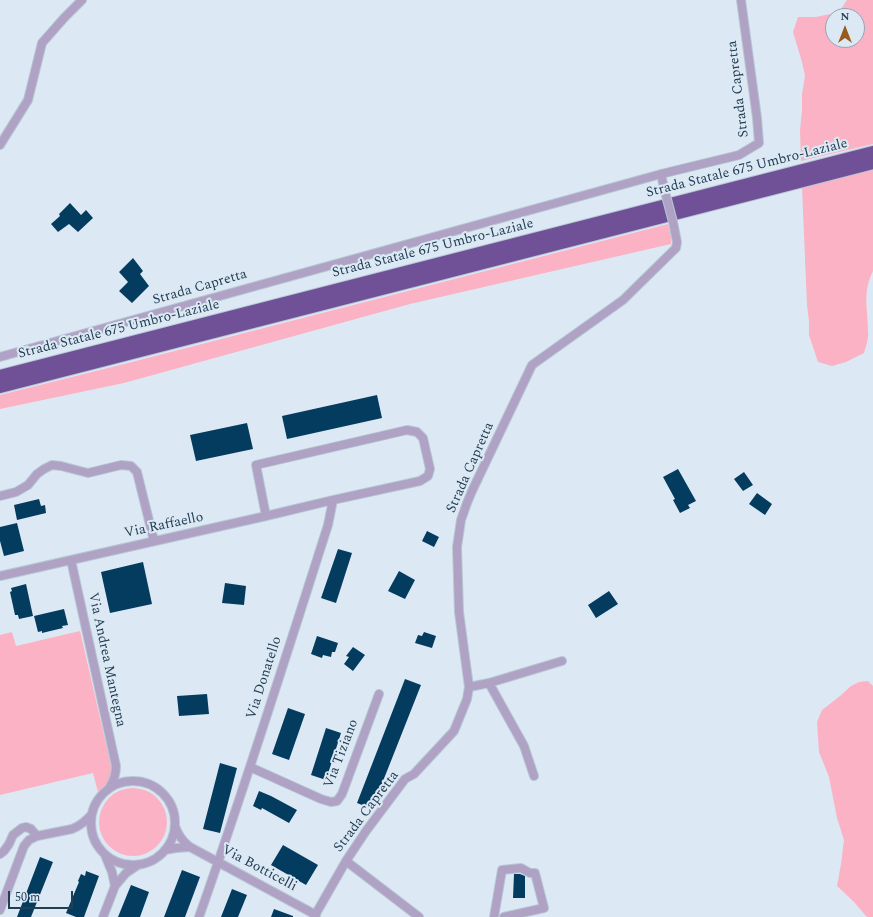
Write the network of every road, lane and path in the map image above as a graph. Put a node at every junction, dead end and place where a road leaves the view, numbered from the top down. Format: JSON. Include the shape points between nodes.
{"nodes":[{"id":1,"x":82,"y":0,"type":"edge"},
{"id":2,"x":741,"y":0,"type":"edge"},
{"id":3,"x":0,"y":145,"type":"edge"},
{"id":4,"x":873,"y":152,"type":"edge"},
{"id":5,"x":873,"y":163,"type":"edge"},
{"id":6,"x":661,"y":174,"type":"junction"},
{"id":7,"x":0,"y":358,"type":"edge"},
{"id":8,"x":0,"y":376,"type":"edge"},
{"id":9,"x":0,"y":387,"type":"edge"},
{"id":10,"x":0,"y":496,"type":"edge"},
{"id":11,"x":332,"y":500,"type":"junction"},
{"id":12,"x":266,"y":516,"type":"junction"},
{"id":13,"x":154,"y":541,"type":"junction"},
{"id":14,"x":71,"y":560,"type":"junction"},
{"id":15,"x":0,"y":576,"type":"edge"},
{"id":16,"x":562,"y":661,"type":"dead end"},
{"id":17,"x":489,"y":683,"type":"junction"},
{"id":18,"x":469,"y":687,"type":"junction"},
{"id":19,"x":379,"y":694,"type":"dead end"},
{"id":20,"x":116,"y":766,"type":"junction"},
{"id":21,"x":250,"y":767,"type":"junction"},
{"id":22,"x":534,"y":776,"type":"dead end"},
{"id":23,"x":134,"y":781,"type":"junction"},
{"id":24,"x":107,"y":790,"type":"junction"},
{"id":25,"x":92,"y":814,"type":"junction"},
{"id":26,"x":175,"y":824,"type":"junction"},
{"id":27,"x":72,"y":829,"type":"junction"},
{"id":28,"x":37,"y":836,"type":"junction"},
{"id":29,"x":96,"y":843,"type":"junction"},
{"id":30,"x":190,"y":847,"type":"junction"},
{"id":31,"x":165,"y":850,"type":"junction"},
{"id":32,"x":0,"y":854,"type":"edge"},
{"id":33,"x":104,"y":854,"type":"junction"},
{"id":34,"x":346,"y":861,"type":"junction"},
{"id":35,"x":219,"y":862,"type":"junction"},
{"id":36,"x":139,"y":865,"type":"junction"},
{"id":37,"x":115,"y":886,"type":"junction"},
{"id":38,"x":0,"y":910,"type":"edge"},
{"id":39,"x":315,"y":916,"type":"edge"},
{"id":40,"x":103,"y":917,"type":"edge"},
{"id":41,"x":199,"y":917,"type":"edge"},
{"id":42,"x":419,"y":917,"type":"edge"},
{"id":43,"x":494,"y":917,"type":"edge"},
{"id":44,"x":504,"y":917,"type":"edge"}],
"edges":[{"from":1,"to":3,"type":"street","via":[[42,43],[28,100]]},
{"from":2,"to":6,"type":"street","name":"Strada Capretta","via":[[759,143],[739,155]]},
{"from":4,"to":8,"type":"highway","name":"Strada Statale 675 Umbro-Laziale"},
{"from":5,"to":9,"type":"highway","name":"Strada Statale 675 Umbro-Laziale"},
{"from":6,"to":7,"type":"street","name":"Strada Capretta"},
{"from":6,"to":18,"type":"street","name":"Strada Capretta","bridge":true,"via":[[673,222],[676,248],[623,300],[532,365],[467,503],[461,520],[457,547],[459,612]]},
{"from":10,"to":13,"type":"street","via":[[16,492],[28,485],[44,469],[52,465],[88,473],[121,465],[131,466],[137,472]]},
{"from":11,"to":12,"type":"street","name":"Via Raffaello"},
{"from":11,"to":12,"type":"street","name":"Via Raffaello","via":[[420,481],[428,476],[430,469],[423,438],[417,432],[407,430],[256,465]]},
{"from":11,"to":21,"type":"street","name":"Via Donatello","via":[[328,525]]},
{"from":12,"to":13,"type":"street","name":"Via Raffaello"},
{"from":13,"to":14,"type":"street","name":"Via Raffaello"},
{"from":14,"to":15,"type":"street","name":"Via Raffaello"},
{"from":14,"to":20,"type":"street","name":"Via Andrea Mantegna"},
{"from":16,"to":17,"type":"street"},
{"from":17,"to":18,"type":"street"},
{"from":17,"to":22,"type":"street","via":[[524,746]]},
{"from":18,"to":34,"type":"street","name":"Strada Capretta","via":[[454,731],[414,774],[405,779]]},
{"from":19,"to":21,"type":"street","name":"Via Tiziano","via":[[342,794],[337,801],[321,799]]},
{"from":20,"to":23,"type":"street"},
{"from":20,"to":24,"type":"street","name":"Via Andrea Mantegna","via":[[113,781]]},
{"from":21,"to":35,"type":"street","name":"Via Donatello"},
{"from":23,"to":24,"type":"street","via":[[120,783]]},
{"from":23,"to":26,"type":"street","via":[[148,784],[160,792],[173,809]]},
{"from":24,"to":25,"type":"street","via":[[97,801]]},
{"from":25,"to":27,"type":"street","via":[[85,822]]},
{"from":25,"to":29,"type":"street","via":[[91,829]]},
{"from":26,"to":30,"type":"street","name":"Via Botticelli","via":[[180,836]]},
{"from":26,"to":31,"type":"street","via":[[172,838]]},
{"from":27,"to":28,"type":"street"},
{"from":27,"to":29,"type":"street","via":[[87,833]]},
{"from":28,"to":32,"type":"street","via":[[31,829],[22,828],[13,835]]},
{"from":28,"to":38,"type":"street","via":[[24,846]]},
{"from":29,"to":33,"type":"street"},
{"from":30,"to":31,"type":"street"},
{"from":30,"to":35,"type":"street","name":"Via Botticelli"},
{"from":31,"to":36,"type":"street","via":[[153,860]]},
{"from":33,"to":36,"type":"street","via":[[124,864]]},
{"from":33,"to":37,"type":"street"},
{"from":34,"to":39,"type":"street","name":"Strada Capretta"},
{"from":34,"to":42,"type":"street"},
{"from":35,"to":39,"type":"street","name":"Via Botticelli"},
{"from":35,"to":41,"type":"street","name":"Via Donatello"},
{"from":36,"to":37,"type":"street","via":[[126,873]]},
{"from":37,"to":40,"type":"street"},
{"from":43,"to":44,"type":"street","via":[[502,870],[521,868],[535,873],[544,908]]}]}
